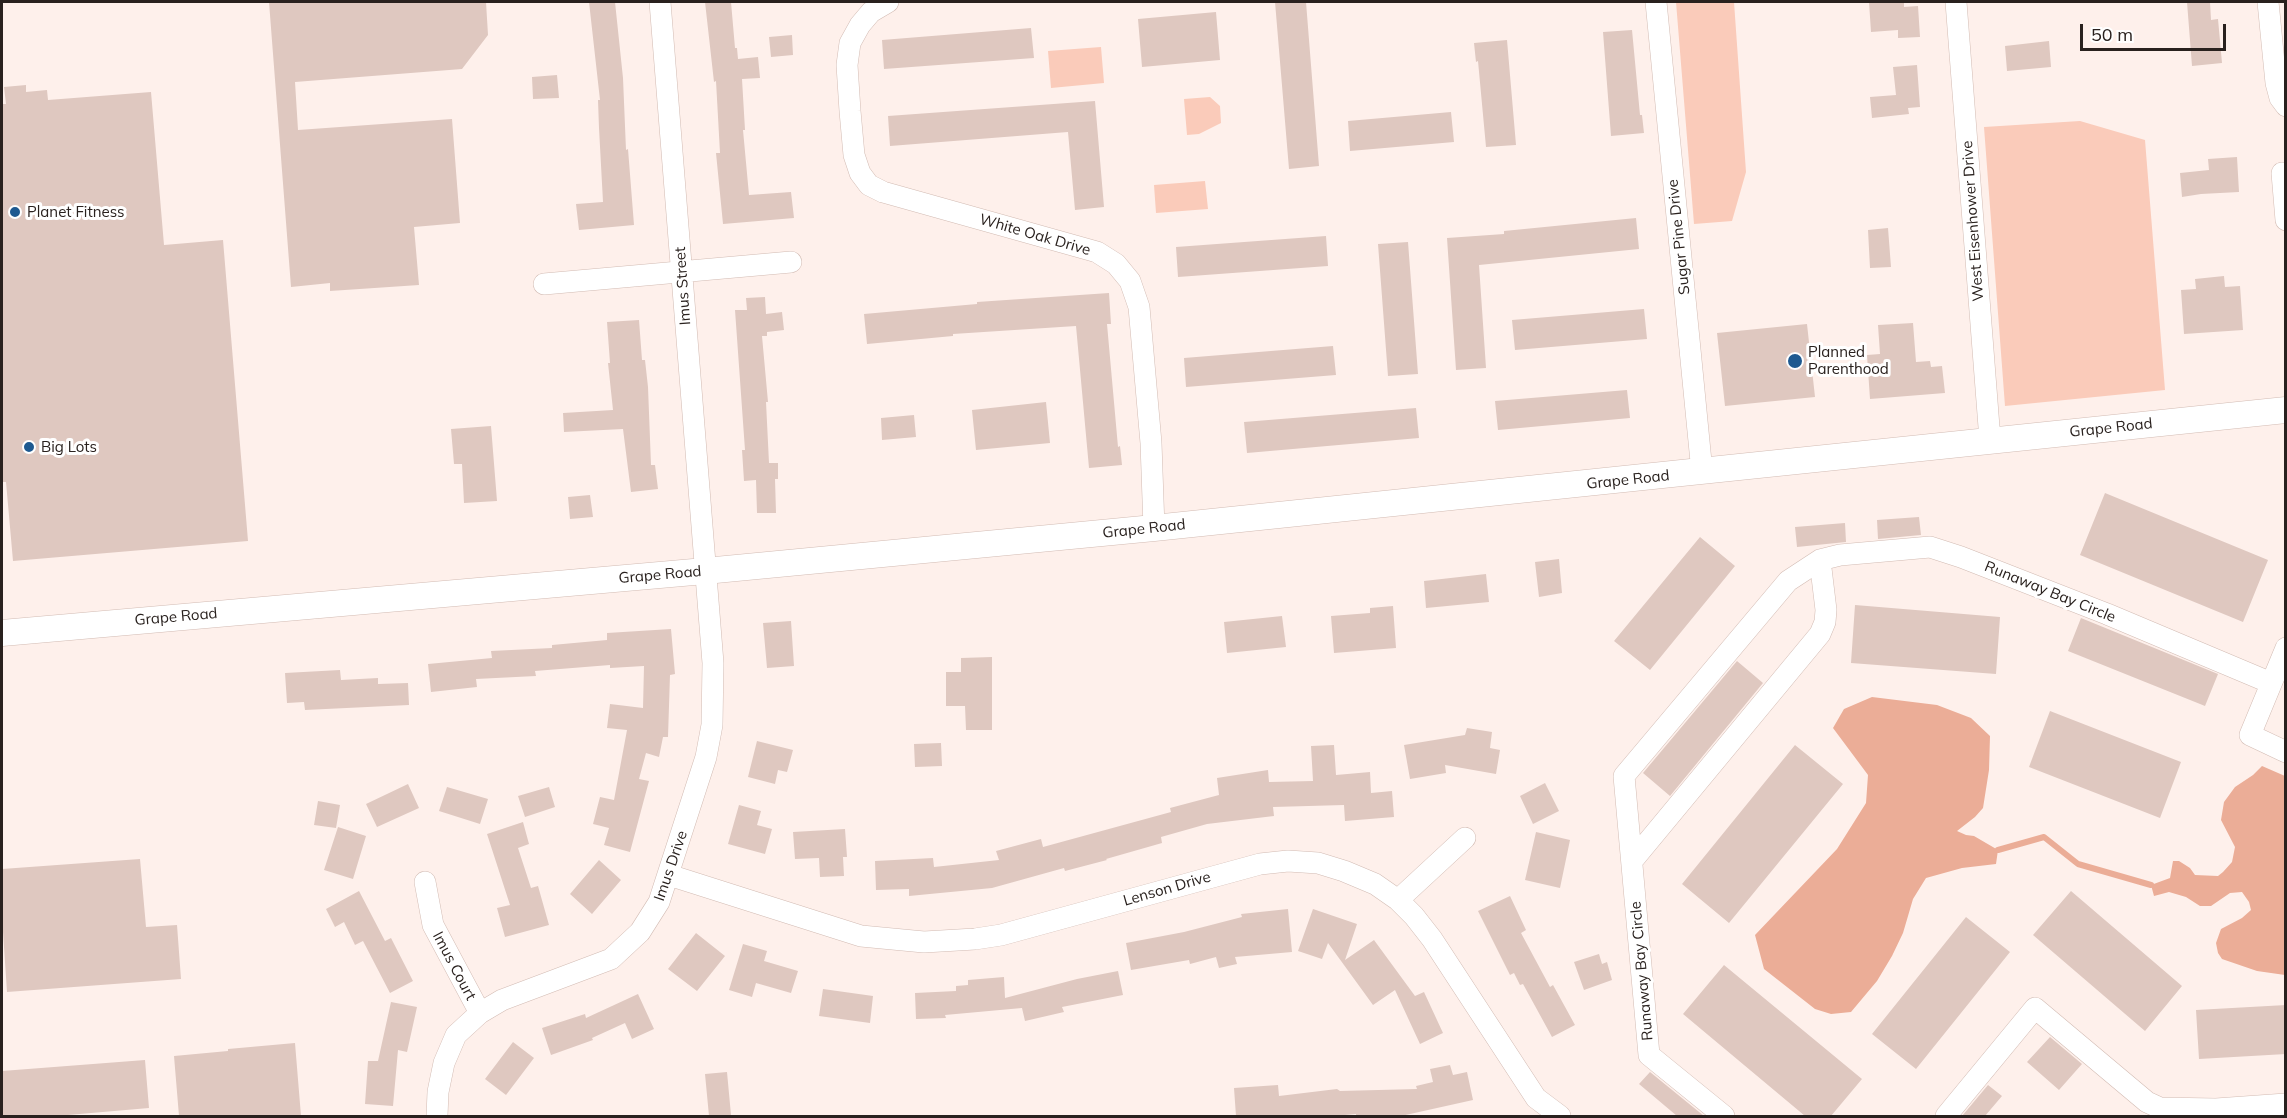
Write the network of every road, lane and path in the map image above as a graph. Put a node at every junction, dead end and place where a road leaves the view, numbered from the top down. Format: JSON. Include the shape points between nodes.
{"nodes":[{"id":1,"x":660,"y":2,"type":"edge"},
{"id":2,"x":1656,"y":2,"type":"edge"},
{"id":3,"x":1956,"y":2,"type":"edge"},
{"id":4,"x":2268,"y":2,"type":"edge"},
{"id":5,"x":880,"y":7,"type":"edge"},
{"id":6,"x":2286,"y":106,"type":"edge"},
{"id":7,"x":2282,"y":173,"type":"dead end"},
{"id":8,"x":2286,"y":220,"type":"edge"},
{"id":9,"x":791,"y":262,"type":"dead end"},
{"id":10,"x":682,"y":272,"type":"junction"},
{"id":11,"x":544,"y":284,"type":"dead end"},
{"id":12,"x":2286,"y":410,"type":"edge"},
{"id":13,"x":1990,"y":440,"type":"junction"},
{"id":14,"x":1702,"y":472,"type":"junction"},
{"id":15,"x":1154,"y":528,"type":"junction"},
{"id":16,"x":1820,"y":560,"type":"junction"},
{"id":17,"x":705,"y":571,"type":"junction"},
{"id":18,"x":2,"y":633,"type":"edge"},
{"id":19,"x":2286,"y":648,"type":"edge"},
{"id":20,"x":2271,"y":683,"type":"junction"},
{"id":21,"x":2286,"y":752,"type":"edge"},
{"id":22,"x":1465,"y":838,"type":"dead end"},
{"id":23,"x":1632,"y":861,"type":"junction"},
{"id":24,"x":669,"y":875,"type":"junction"},
{"id":25,"x":425,"y":882,"type":"dead end"},
{"id":26,"x":1398,"y":900,"type":"junction"},
{"id":27,"x":480,"y":1013,"type":"junction"},
{"id":28,"x":2286,"y":1104,"type":"edge"},
{"id":29,"x":1552,"y":1115,"type":"edge"},
{"id":30,"x":437,"y":1116,"type":"edge"},
{"id":31,"x":1724,"y":1116,"type":"edge"},
{"id":32,"x":1946,"y":1116,"type":"edge"}],
"edges":[{"from":1,"to":10,"type":"street","name":"Imus Street"},
{"from":2,"to":14,"type":"street","name":"Sugar Pine Drive"},
{"from":3,"to":13,"type":"street","name":"West Eisenhower Drive"},
{"from":4,"to":6,"type":"street","via":[[2276,83]]},
{"from":5,"to":15,"type":"street","name":"White Oak Drive","via":[[860,25],[850,42],[847,65],[854,155],[860,173],[869,184],[890,194],[1097,252],[1116,264],[1130,281],[1139,307]]},
{"from":7,"to":8,"type":"street"},
{"from":9,"to":10,"type":"street"},
{"from":10,"to":11,"type":"street"},
{"from":10,"to":17,"type":"street","name":"Imus Street"},
{"from":12,"to":13,"type":"main road","name":"Grape Road"},
{"from":13,"to":14,"type":"main road","name":"Grape Road"},
{"from":14,"to":15,"type":"main road","name":"Grape Road"},
{"from":15,"to":17,"type":"main road","name":"Grape Road"},
{"from":16,"to":20,"type":"street","name":"Runaway Bay Circle","via":[[1929,547],[2107,614]]},
{"from":16,"to":23,"type":"street","via":[[1826,610],[1820,634]]},
{"from":16,"to":23,"type":"street","name":"Runaway Bay Circle","via":[[1788,581],[1624,776]]},
{"from":17,"to":18,"type":"main road","name":"Grape Road"},
{"from":17,"to":24,"type":"street","name":"Imus Drive","via":[[713,663],[712,725],[706,757]]},
{"from":19,"to":20,"type":"street"},
{"from":20,"to":21,"type":"street","via":[[2250,735]]},
{"from":22,"to":26,"type":"street"},
{"from":23,"to":31,"type":"street","name":"Runaway Bay Circle","via":[[1649,1055]]},
{"from":24,"to":26,"type":"street","name":"Lenson Drive","via":[[861,936],[924,942],[1001,935],[1224,873],[1288,861],[1318,863],[1344,871],[1375,884]]},
{"from":24,"to":27,"type":"street","name":"Imus Drive","via":[[660,902],[646,924],[611,959],[502,1000]]},
{"from":25,"to":27,"type":"street","name":"Imus Court","via":[[433,925]]},
{"from":26,"to":29,"type":"street","name":"Lenson Drive","via":[[1432,939],[1536,1098]]},
{"from":27,"to":30,"type":"street","name":"Imus Drive","via":[[456,1035],[444,1063]]},
{"from":28,"to":32,"type":"street","via":[[2160,1108],[2147,1102],[2035,1008]]}]}
